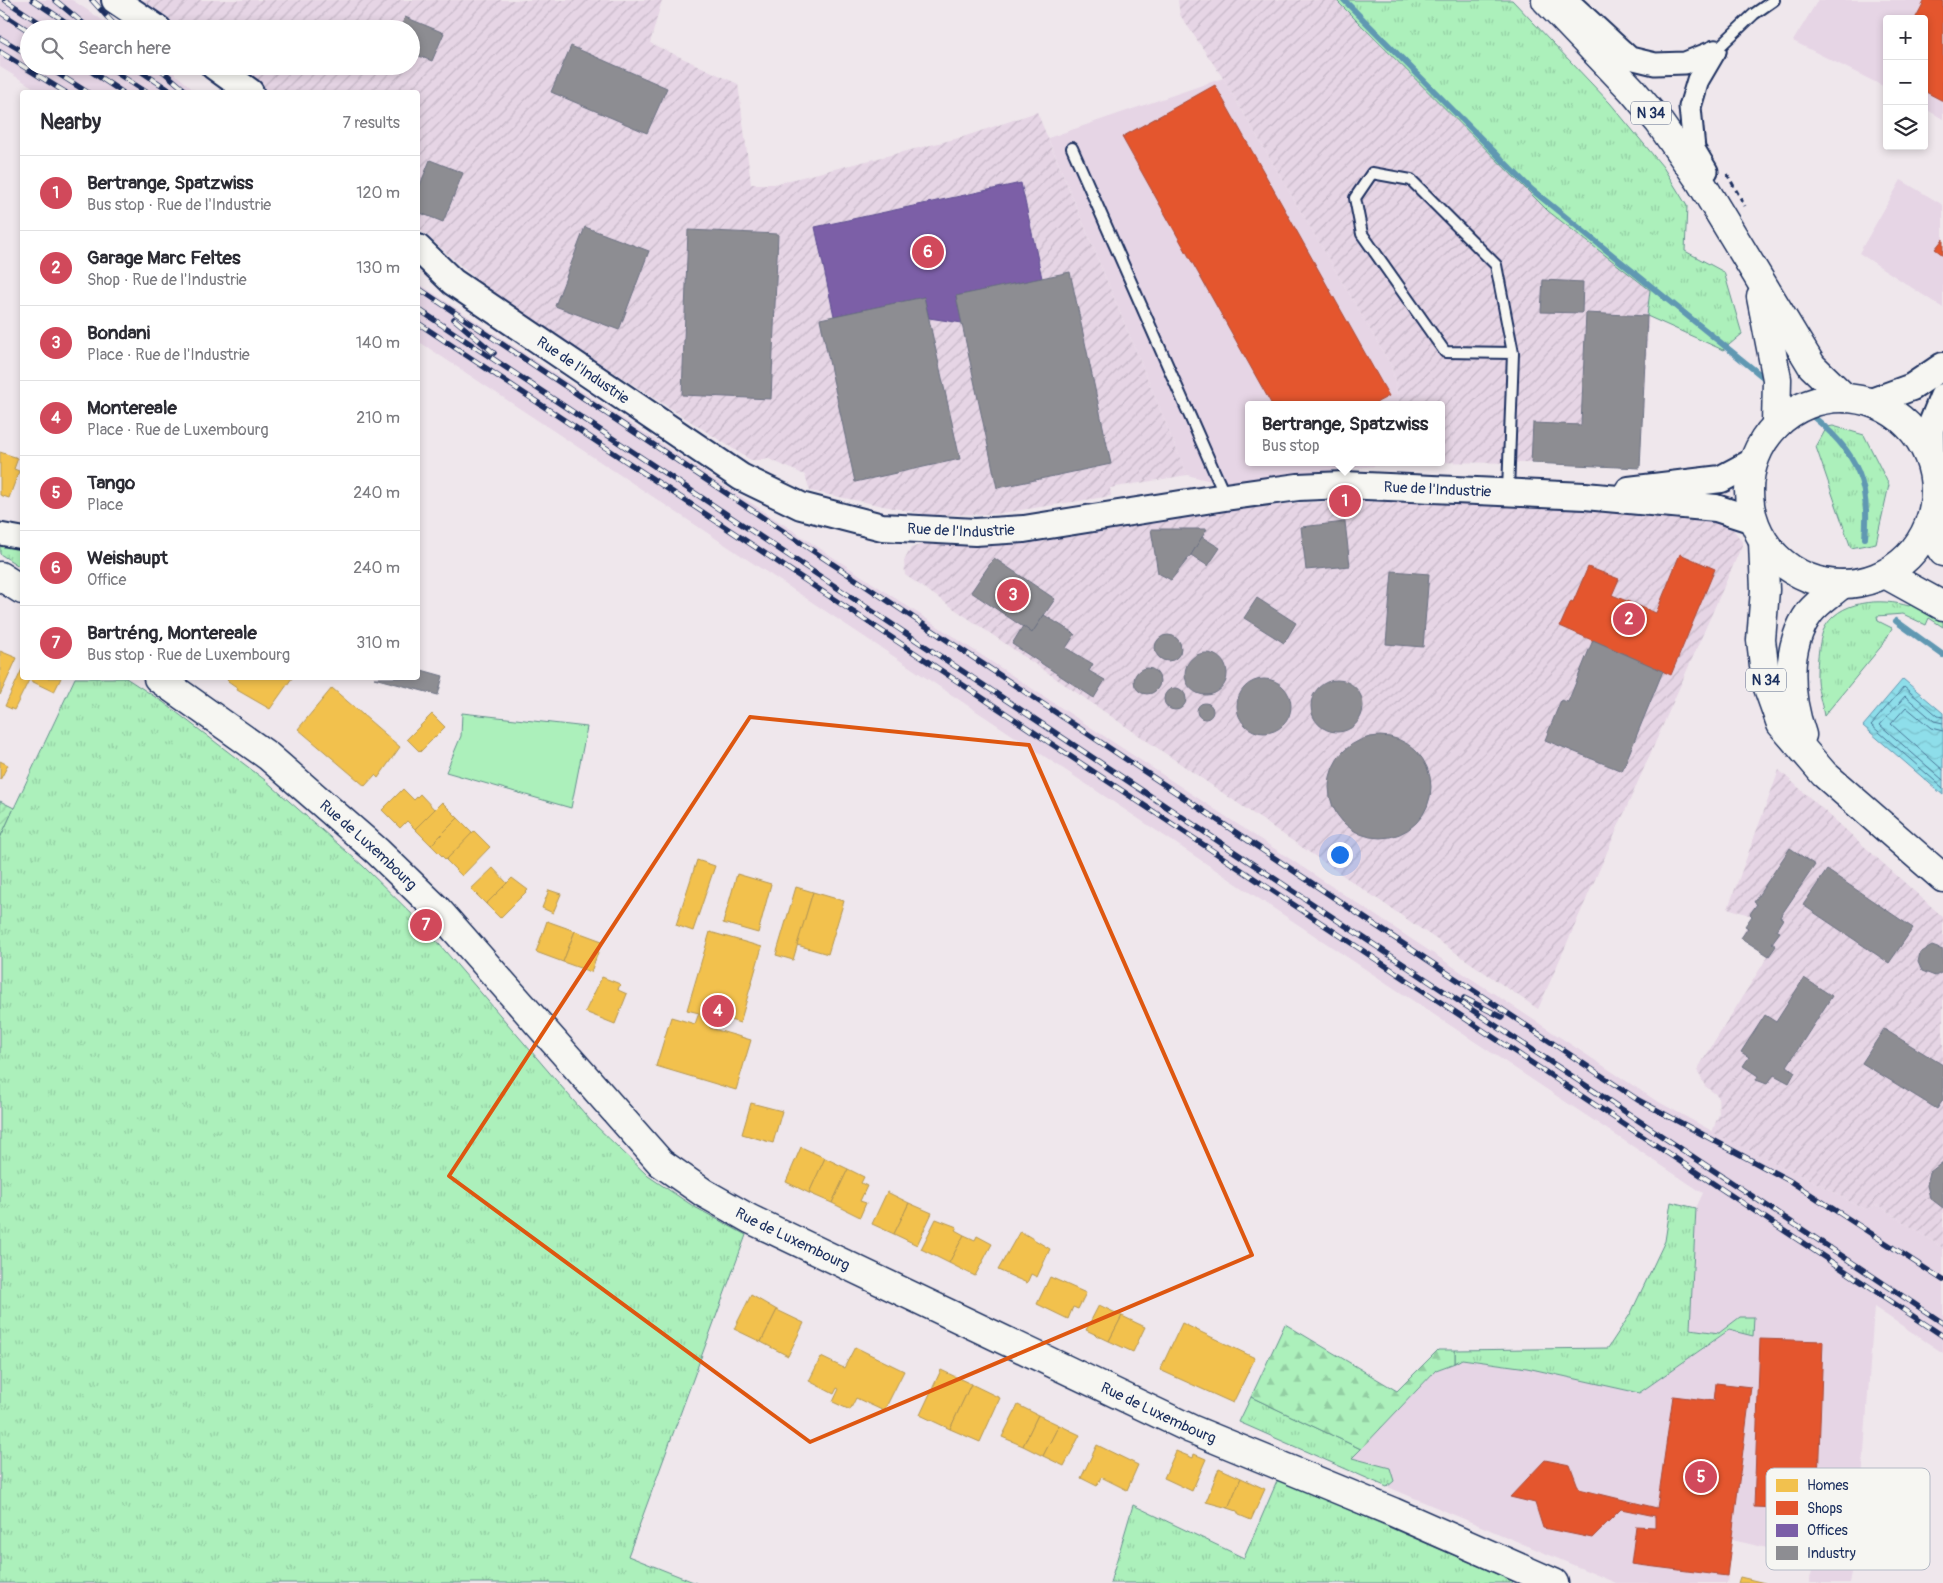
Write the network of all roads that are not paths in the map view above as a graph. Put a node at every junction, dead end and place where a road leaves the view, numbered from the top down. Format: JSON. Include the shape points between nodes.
{"nodes":[{"id":1,"x":115,"y":0,"type":"edge"},
{"id":2,"x":1546,"y":0,"type":"edge"},
{"id":3,"x":1566,"y":0,"type":"edge"},
{"id":4,"x":1774,"y":0,"type":"edge"},
{"id":5,"x":145,"y":20,"type":"edge"},
{"id":6,"x":1715,"y":51,"type":"junction"},
{"id":7,"x":226,"y":75,"type":"edge"},
{"id":8,"x":247,"y":90,"type":"edge"},
{"id":9,"x":1072,"y":148,"type":"dead end"},
{"id":10,"x":1737,"y":242,"type":"junction"},
{"id":11,"x":420,"y":250,"type":"edge"},
{"id":12,"x":1755,"y":274,"type":"junction"},
{"id":13,"x":1513,"y":353,"type":"junction"},
{"id":14,"x":1943,"y":366,"type":"edge"},
{"id":15,"x":1943,"y":397,"type":"edge"},
{"id":16,"x":1858,"y":400,"type":"junction"},
{"id":17,"x":1776,"y":425,"type":"junction"},
{"id":18,"x":1753,"y":462,"type":"junction"},
{"id":19,"x":1931,"y":462,"type":"junction"},
{"id":20,"x":1508,"y":491,"type":"junction"},
{"id":21,"x":1585,"y":496,"type":"junction"},
{"id":22,"x":1225,"y":497,"type":"junction"},
{"id":23,"x":1931,"y":520,"type":"junction"},
{"id":24,"x":1758,"y":531,"type":"junction"},
{"id":25,"x":0,"y":534,"type":"edge"},
{"id":26,"x":20,"y":538,"type":"edge"},
{"id":27,"x":1943,"y":552,"type":"edge"},
{"id":28,"x":1885,"y":574,"type":"junction"},
{"id":29,"x":0,"y":576,"type":"edge"},
{"id":30,"x":1842,"y":584,"type":"junction"},
{"id":31,"x":20,"y":589,"type":"edge"},
{"id":32,"x":1943,"y":606,"type":"edge"},
{"id":33,"x":169,"y":681,"type":"edge"},
{"id":34,"x":1810,"y":758,"type":"junction"},
{"id":35,"x":1940,"y":871,"type":"edge"},
{"id":36,"x":1554,"y":1583,"type":"edge"}],
"edges":[{"from":1,"to":5,"type":"street"},
{"from":2,"to":10,"type":"main road","number":"N 34","via":[[1659,122],[1700,180]]},
{"from":3,"to":6,"type":"street","via":[[1630,58],[1654,64],[1685,63]]},
{"from":4,"to":6,"type":"lane"},
{"from":6,"to":10,"type":"street","via":[[1698,80],[1690,107],[1694,149],[1729,207]]},
{"from":7,"to":8,"type":"street"},
{"from":9,"to":22,"type":"lane"},
{"from":10,"to":12,"type":"main road","number":"N 34"},
{"from":11,"to":22,"type":"street","name":"Rue de l'Industrie","via":[[453,282],[586,374],[741,477],[801,506],[882,527],[975,532],[1024,529]]},
{"from":12,"to":16,"type":"main road","number":"N 34","via":[[1812,366]]},
{"from":12,"to":17,"type":"main road","number":"N 34","via":[[1777,379]]},
{"from":13,"to":13,"type":"lane","via":[[1496,264],[1411,180],[1372,173],[1355,198],[1362,234],[1445,352]]},
{"from":13,"to":20,"type":"lane"},
{"from":14,"to":16,"type":"street","via":[[1912,387]]},
{"from":15,"to":19,"type":"street","via":[[1930,430]]},
{"from":16,"to":17,"type":"main road","number":"N 34","via":[[1818,401],[1795,410]]},
{"from":16,"to":19,"type":"main road","number":"N 34","via":[[1897,416],[1918,436]]},
{"from":17,"to":18,"type":"main road","number":"N 34","via":[[1762,442]]},
{"from":18,"to":21,"type":"street","name":"Rue de l'Industrie","via":[[1720,479]]},
{"from":18,"to":24,"type":"main road","number":"N 34","via":[[1748,491]]},
{"from":19,"to":23,"type":"main road","number":"N 34","via":[[1936,491]]},
{"from":20,"to":21,"type":"street","name":"Rue de l'Industrie"},
{"from":20,"to":22,"type":"street","name":"Rue de l'Industrie","via":[[1344,485],[1298,487]]},
{"from":21,"to":24,"type":"street","name":"Rue de l'Industrie","via":[[1716,508]]},
{"from":23,"to":27,"type":"main road"},
{"from":23,"to":28,"type":"main road","number":"N 34","via":[[1920,542],[1905,560]]},
{"from":24,"to":30,"type":"main road","number":"N 34","via":[[1779,560],[1798,574],[1819,582]]},
{"from":24,"to":34,"type":"main road","number":"N 34","via":[[1765,590],[1761,640],[1766,682],[1781,724]]},
{"from":25,"to":26,"type":"street"},
{"from":28,"to":30,"type":"main road","number":"N 34","via":[[1864,582]]},
{"from":28,"to":32,"type":"main road"},
{"from":29,"to":31,"type":"main road"},
{"from":30,"to":34,"type":"main road","number":"N 34","via":[[1810,612],[1796,640],[1790,680],[1796,717]]},
{"from":33,"to":36,"type":"main road","name":"Rue de Luxembourg","via":[[268,756],[378,851],[437,909],[662,1163],[704,1193],[759,1224],[1191,1429]]},
{"from":34,"to":35,"type":"main road","number":"N 34","via":[[1824,774]]}]}
